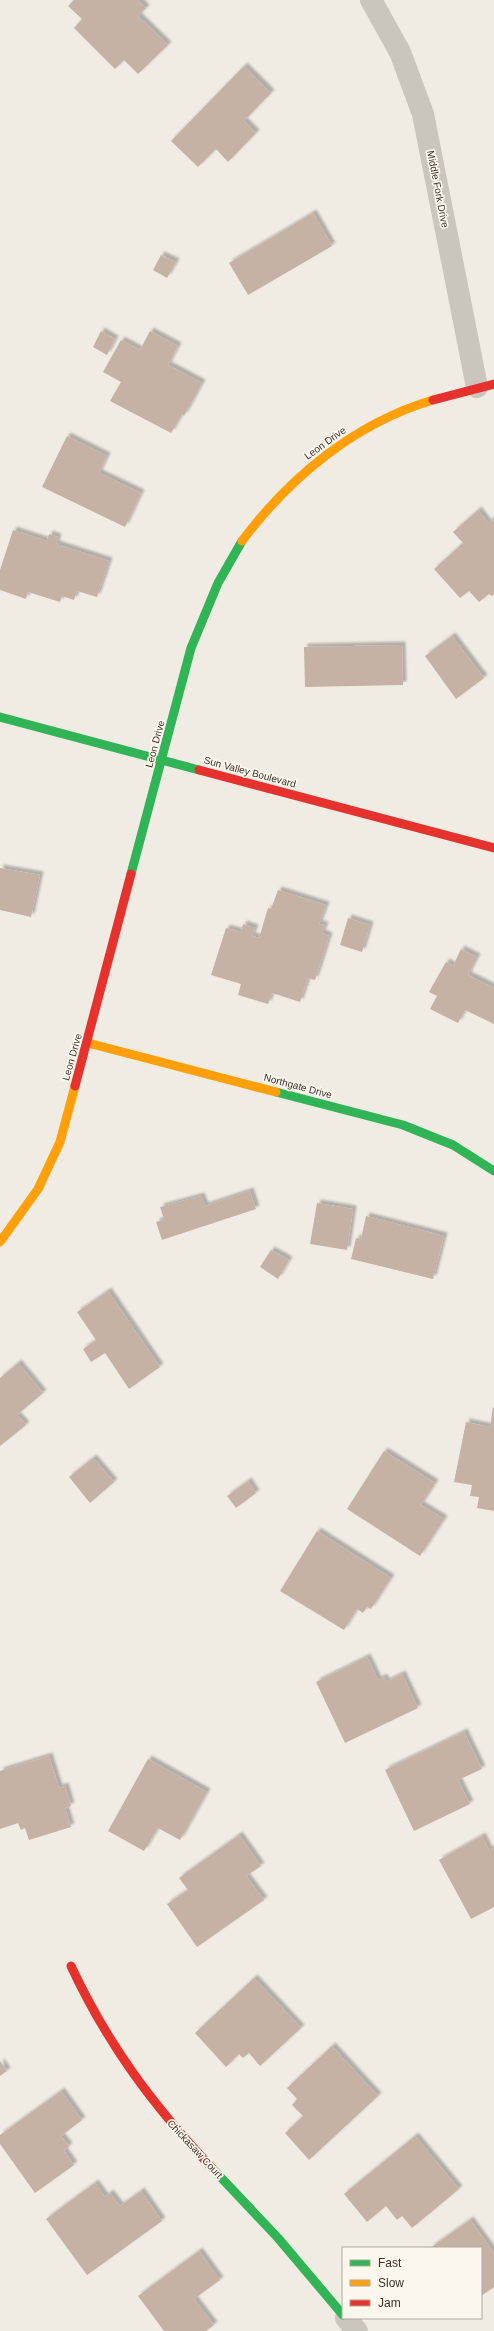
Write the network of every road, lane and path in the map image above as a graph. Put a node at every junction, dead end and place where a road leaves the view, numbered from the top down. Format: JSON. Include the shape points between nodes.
{"nodes":[{"id":1,"x":371,"y":0,"type":"edge"},
{"id":2,"x":486,"y":385,"type":"edge"},
{"id":3,"x":0,"y":717,"type":"edge"},
{"id":4,"x":162,"y":760,"type":"junction"},
{"id":5,"x":494,"y":848,"type":"edge"},
{"id":6,"x":88,"y":1042,"type":"junction"},
{"id":7,"x":494,"y":1171,"type":"edge"},
{"id":8,"x":0,"y":1242,"type":"edge"},
{"id":9,"x":71,"y":1966,"type":"dead end"},
{"id":10,"x":342,"y":2314,"type":"edge"},
{"id":11,"x":347,"y":2319,"type":"edge"},
{"id":12,"x":357,"y":2331,"type":"edge"}],
"edges":[{"from":1,"to":2,"type":"street","name":"Middle Fork Drive","via":[[400,52],[423,114]]},
{"from":2,"to":4,"type":"street","name":"Leon Drive","via":[[426,400],[371,424],[320,458],[278,496],[239,545],[210,596],[191,648]]},
{"from":3,"to":4,"type":"street","name":"Sun Valley Boulevard"},
{"from":4,"to":5,"type":"street","name":"Sun Valley Boulevard"},
{"from":4,"to":6,"type":"street","name":"Leon Drive"},
{"from":6,"to":7,"type":"street","name":"Northgate Drive","via":[[402,1125],[452,1145]]},
{"from":6,"to":8,"type":"street","name":"Leon Drive","via":[[60,1142],[38,1189]]},
{"from":9,"to":10,"type":"street","name":"Chickasaw Court","via":[[87,2000],[125,2064],[172,2125],[278,2238]]},
{"from":11,"to":12,"type":"street"}]}
